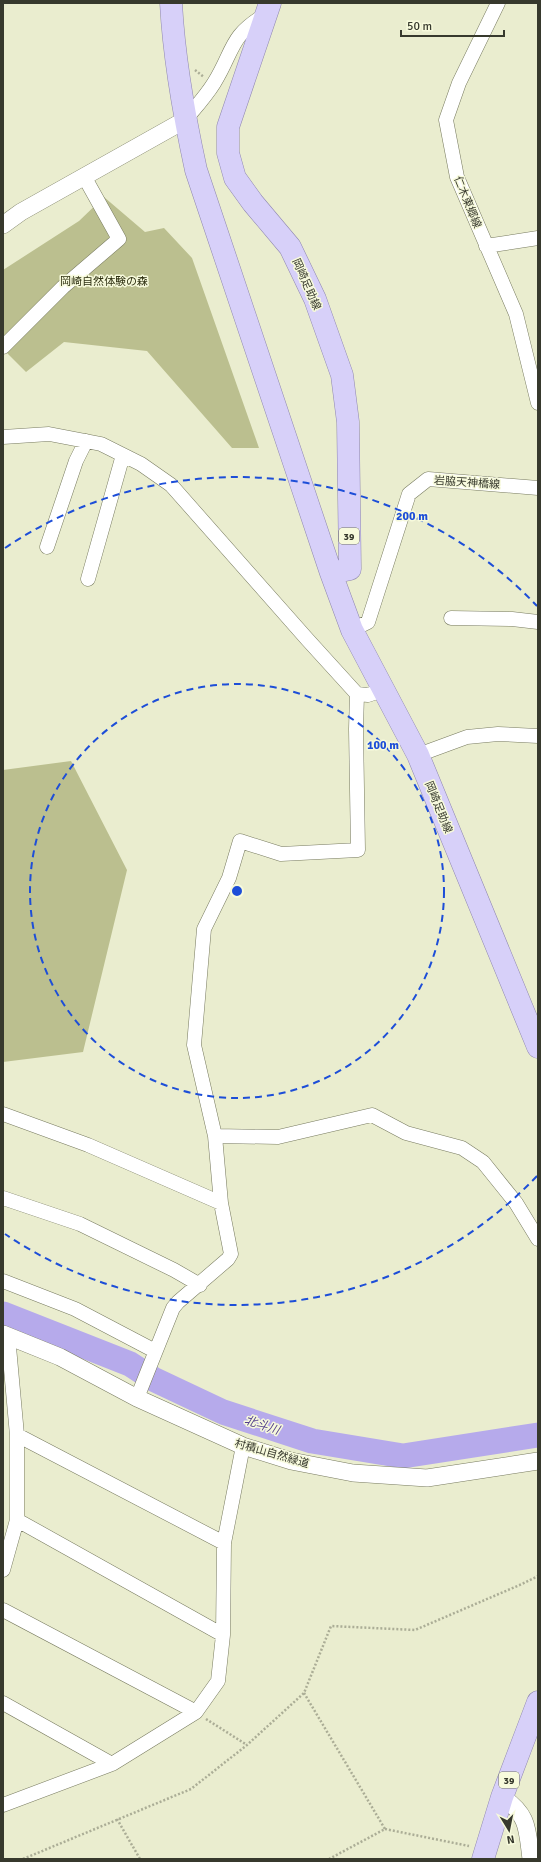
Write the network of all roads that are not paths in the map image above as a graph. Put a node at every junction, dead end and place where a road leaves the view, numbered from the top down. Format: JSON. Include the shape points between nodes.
{"nodes":[{"id":1,"x":171,"y":3,"type":"edge"},
{"id":2,"x":498,"y":3,"type":"edge"},
{"id":3,"x":267,"y":9,"type":"edge"},
{"id":4,"x":185,"y":120,"type":"junction"},
{"id":5,"x":85,"y":178,"type":"junction"},
{"id":6,"x":3,"y":225,"type":"edge"},
{"id":7,"x":538,"y":238,"type":"edge"},
{"id":8,"x":486,"y":246,"type":"junction"},
{"id":9,"x":3,"y":347,"type":"edge"},
{"id":10,"x":538,"y":403,"type":"edge"},
{"id":11,"x":3,"y":436,"type":"edge"},
{"id":12,"x":86,"y":441,"type":"junction"},
{"id":13,"x":123,"y":454,"type":"junction"},
{"id":14,"x":538,"y":488,"type":"edge"},
{"id":15,"x":47,"y":547,"type":"dead end"},
{"id":16,"x":330,"y":573,"type":"junction"},
{"id":17,"x":88,"y":579,"type":"dead end"},
{"id":18,"x":451,"y":618,"type":"dead end"},
{"id":19,"x":538,"y":622,"type":"edge"},
{"id":20,"x":352,"y":630,"type":"junction"},
{"id":21,"x":383,"y":690,"type":"junction"},
{"id":22,"x":357,"y":694,"type":"junction"},
{"id":23,"x":538,"y":736,"type":"edge"},
{"id":24,"x":418,"y":755,"type":"junction"},
{"id":25,"x":538,"y":1046,"type":"edge"},
{"id":26,"x":3,"y":1114,"type":"edge"},
{"id":27,"x":215,"y":1136,"type":"junction"},
{"id":28,"x":3,"y":1198,"type":"edge"},
{"id":29,"x":221,"y":1203,"type":"junction"},
{"id":30,"x":538,"y":1239,"type":"edge"},
{"id":31,"x":3,"y":1281,"type":"edge"},
{"id":32,"x":200,"y":1284,"type":"junction"},
{"id":33,"x":6,"y":1335,"type":"edge"},
{"id":34,"x":153,"y":1356,"type":"junction"},
{"id":35,"x":139,"y":1394,"type":"junction"},
{"id":36,"x":17,"y":1435,"type":"junction"},
{"id":37,"x":243,"y":1446,"type":"junction"},
{"id":38,"x":538,"y":1461,"type":"edge"},
{"id":39,"x":17,"y":1520,"type":"junction"},
{"id":40,"x":224,"y":1543,"type":"junction"},
{"id":41,"x":3,"y":1570,"type":"edge"},
{"id":42,"x":3,"y":1610,"type":"edge"},
{"id":43,"x":223,"y":1635,"type":"junction"},
{"id":44,"x":538,"y":1702,"type":"edge"},
{"id":45,"x":3,"y":1703,"type":"edge"},
{"id":46,"x":196,"y":1712,"type":"junction"},
{"id":47,"x":112,"y":1764,"type":"junction"},
{"id":48,"x":502,"y":1797,"type":"junction"},
{"id":49,"x":3,"y":1805,"type":"edge"},
{"id":50,"x":484,"y":1854,"type":"edge"},
{"id":51,"x":531,"y":1859,"type":"edge"}],
"edges":[{"from":1,"to":4,"type":"main road","name":"岡崎足助線"},
{"from":2,"to":8,"type":"street","name":"仁木東郷線","via":[[459,83],[446,120],[457,177]]},
{"from":3,"to":4,"type":"street","via":[[237,37],[214,83]]},
{"from":3,"to":16,"type":"main road","name":"岡崎足助線","number":"39","via":[[228,128],[228,153],[236,178],[290,248],[315,299],[342,375],[348,422],[350,569]]},
{"from":4,"to":5,"type":"street"},
{"from":4,"to":16,"type":"main road","name":"岡崎足助線","via":[[196,170]]},
{"from":5,"to":6,"type":"street","via":[[21,212]]},
{"from":5,"to":9,"type":"street","via":[[119,239],[63,287]]},
{"from":7,"to":8,"type":"street"},
{"from":8,"to":10,"type":"street","name":"仁木東郷線","via":[[516,314]]},
{"from":11,"to":12,"type":"street","via":[[49,434]]},
{"from":12,"to":13,"type":"street","via":[[101,444]]},
{"from":12,"to":15,"type":"street","via":[[71,474]]},
{"from":13,"to":17,"type":"street"},
{"from":13,"to":22,"type":"street","via":[[172,485]]},
{"from":14,"to":20,"type":"street","name":"岩脇天神橋線","via":[[428,480],[409,494],[368,622]]},
{"from":16,"to":20,"type":"main road","name":"岡崎足助線"},
{"from":18,"to":19,"type":"street"},
{"from":20,"to":21,"type":"main road","name":"岡崎足助線"},
{"from":21,"to":22,"type":"street","via":[[368,695]]},
{"from":21,"to":24,"type":"main road","name":"岡崎足助線"},
{"from":22,"to":27,"type":"street","via":[[358,850],[281,854],[240,841],[229,878],[204,929],[194,1045]]},
{"from":23,"to":24,"type":"street","via":[[498,734],[467,737]]},
{"from":24,"to":25,"type":"main road","name":"岡崎足助線"},
{"from":26,"to":29,"type":"street","via":[[88,1145]]},
{"from":27,"to":29,"type":"street"},
{"from":27,"to":30,"type":"street","via":[[278,1137],[372,1115],[406,1133],[462,1148],[483,1162],[516,1203]]},
{"from":28,"to":32,"type":"street","via":[[80,1224]]},
{"from":29,"to":32,"type":"street","via":[[230,1254],[228,1259]]},
{"from":31,"to":34,"type":"street","via":[[75,1309]]},
{"from":32,"to":34,"type":"street","via":[[173,1308]]},
{"from":33,"to":35,"type":"street","name":"村積山自然緑道"},
{"from":33,"to":36,"type":"street"},
{"from":34,"to":35,"type":"street"},
{"from":35,"to":37,"type":"street","name":"村積山自然緑道"},
{"from":36,"to":39,"type":"street"},
{"from":36,"to":40,"type":"street"},
{"from":37,"to":38,"type":"street","name":"村積山自然緑道","via":[[291,1460],[353,1473],[427,1478]]},
{"from":37,"to":40,"type":"street"},
{"from":39,"to":41,"type":"street"},
{"from":39,"to":43,"type":"street"},
{"from":40,"to":43,"type":"street"},
{"from":42,"to":46,"type":"street"},
{"from":43,"to":46,"type":"street","via":[[218,1681]]},
{"from":44,"to":48,"type":"main road","number":"39"},
{"from":45,"to":47,"type":"street"},
{"from":46,"to":47,"type":"street"},
{"from":47,"to":49,"type":"street"},
{"from":48,"to":50,"type":"main road","number":"39"},
{"from":48,"to":51,"type":"street","via":[[515,1806],[524,1817]]}]}
